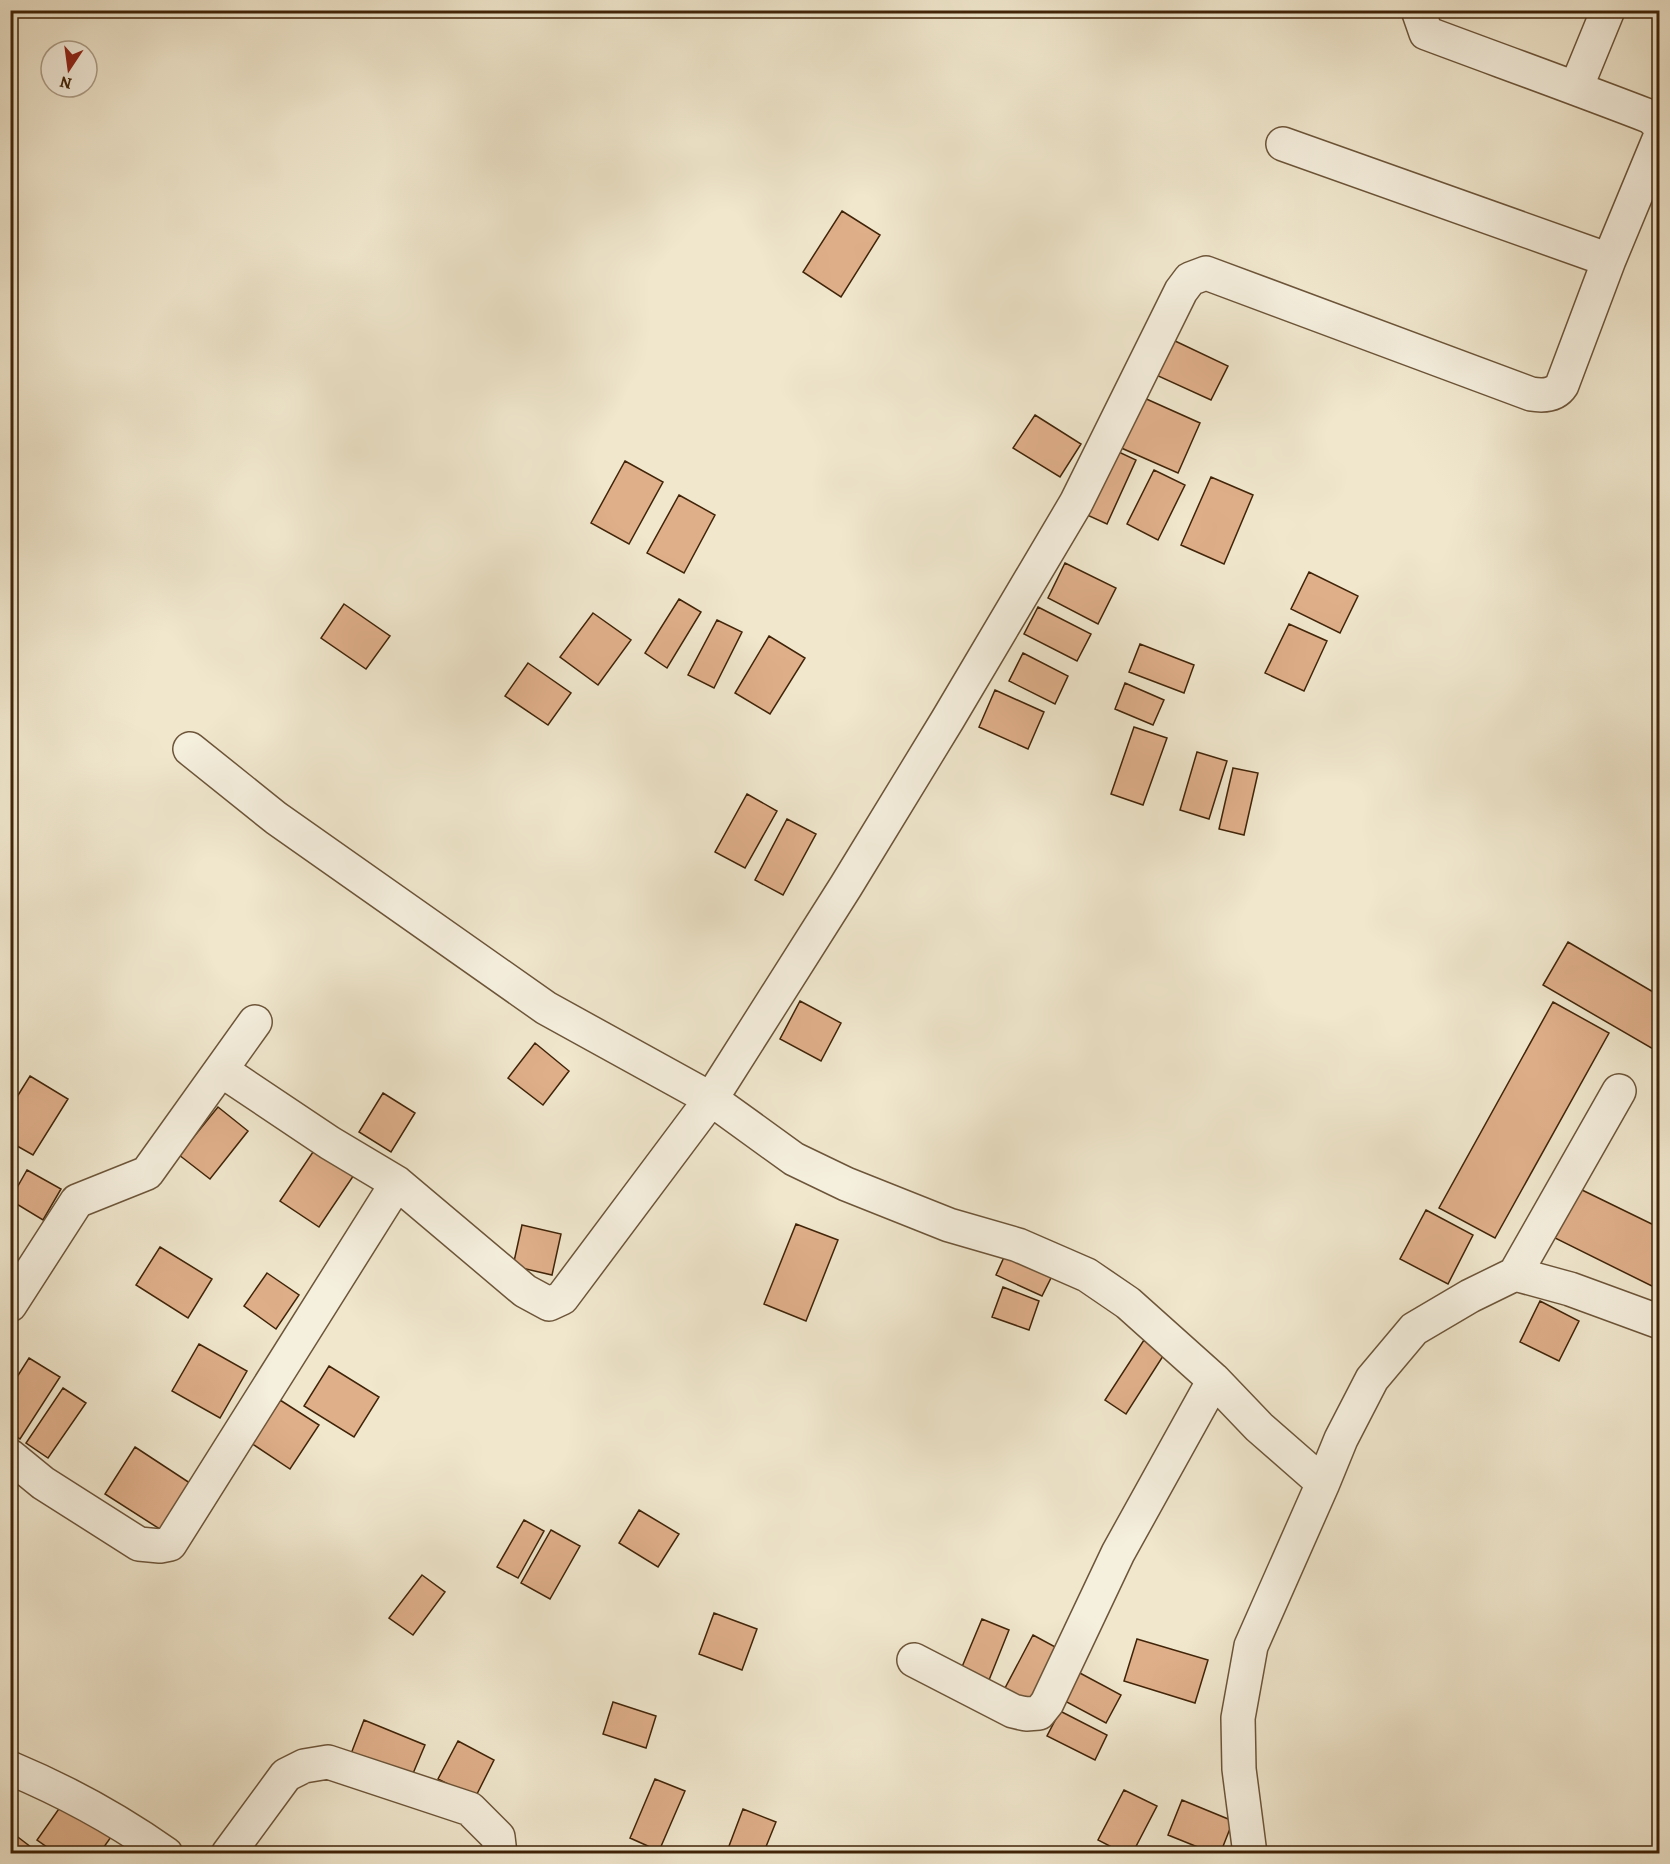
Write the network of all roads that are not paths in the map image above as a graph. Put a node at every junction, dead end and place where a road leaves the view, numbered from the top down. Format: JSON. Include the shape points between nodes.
{"nodes":[{"id":1,"x":1418,"y":10,"type":"edge"},
{"id":2,"x":1608,"y":10,"type":"edge"},
{"id":3,"x":1576,"y":88,"type":"junction"},
{"id":4,"x":1659,"y":129,"type":"edge"},
{"id":5,"x":1659,"y":136,"type":"edge"},
{"id":6,"x":1283,"y":144,"type":"dead end"},
{"id":7,"x":1609,"y":260,"type":"junction"},
{"id":8,"x":190,"y":749,"type":"dead end"},
{"id":9,"x":255,"y":1022,"type":"dead end"},
{"id":10,"x":221,"y":1070,"type":"junction"},
{"id":11,"x":1619,"y":1091,"type":"dead end"},
{"id":12,"x":711,"y":1099,"type":"junction"},
{"id":13,"x":397,"y":1183,"type":"junction"},
{"id":14,"x":1515,"y":1274,"type":"junction"},
{"id":15,"x":10,"y":1305,"type":"edge"},
{"id":16,"x":1659,"y":1322,"type":"edge"},
{"id":17,"x":1214,"y":1380,"type":"junction"},
{"id":18,"x":10,"y":1456,"type":"edge"},
{"id":19,"x":1323,"y":1483,"type":"junction"},
{"id":20,"x":914,"y":1660,"type":"dead end"},
{"id":21,"x":10,"y":1768,"type":"edge"},
{"id":22,"x":144,"y":1848,"type":"edge"},
{"id":23,"x":228,"y":1854,"type":"edge"},
{"id":24,"x":500,"y":1854,"type":"edge"},
{"id":25,"x":1250,"y":1854,"type":"edge"}],
"edges":[{"from":1,"to":3,"type":"street","via":[[1426,33]]},
{"from":2,"to":3,"type":"street"},
{"from":3,"to":4,"type":"street","via":[[1650,117]]},
{"from":5,"to":7,"type":"street"},
{"from":6,"to":7,"type":"street"},
{"from":7,"to":12,"type":"street","via":[[1562,386],[1556,393],[1539,395],[1206,273],[1190,279],[1076,502],[948,719]]},
{"from":8,"to":12,"type":"street","via":[[276,818],[546,1008]]},
{"from":9,"to":10,"type":"street"},
{"from":10,"to":13,"type":"street"},
{"from":10,"to":15,"type":"street","via":[[147,1173],[77,1201]]},
{"from":11,"to":14,"type":"street"},
{"from":12,"to":13,"type":"street","via":[[562,1298],[549,1304],[525,1291]]},
{"from":12,"to":17,"type":"street","via":[[794,1159],[846,1184],[949,1225],[1018,1245],[1087,1275],[1128,1303]]},
{"from":13,"to":18,"type":"street","via":[[171,1544],[139,1544],[43,1483]]},
{"from":14,"to":16,"type":"street","via":[[1570,1289]]},
{"from":14,"to":19,"type":"street","via":[[1414,1329],[1372,1379]]},
{"from":17,"to":19,"type":"street"},
{"from":17,"to":20,"type":"street","via":[[1118,1553],[1039,1713],[1013,1710]]},
{"from":19,"to":25,"type":"street","via":[[1251,1646],[1238,1718],[1239,1768]]},
{"from":21,"to":22,"type":"street","via":[[49,1784]]},
{"from":23,"to":24,"type":"street","via":[[286,1775],[304,1766],[328,1762],[470,1809],[498,1837]]}]}
